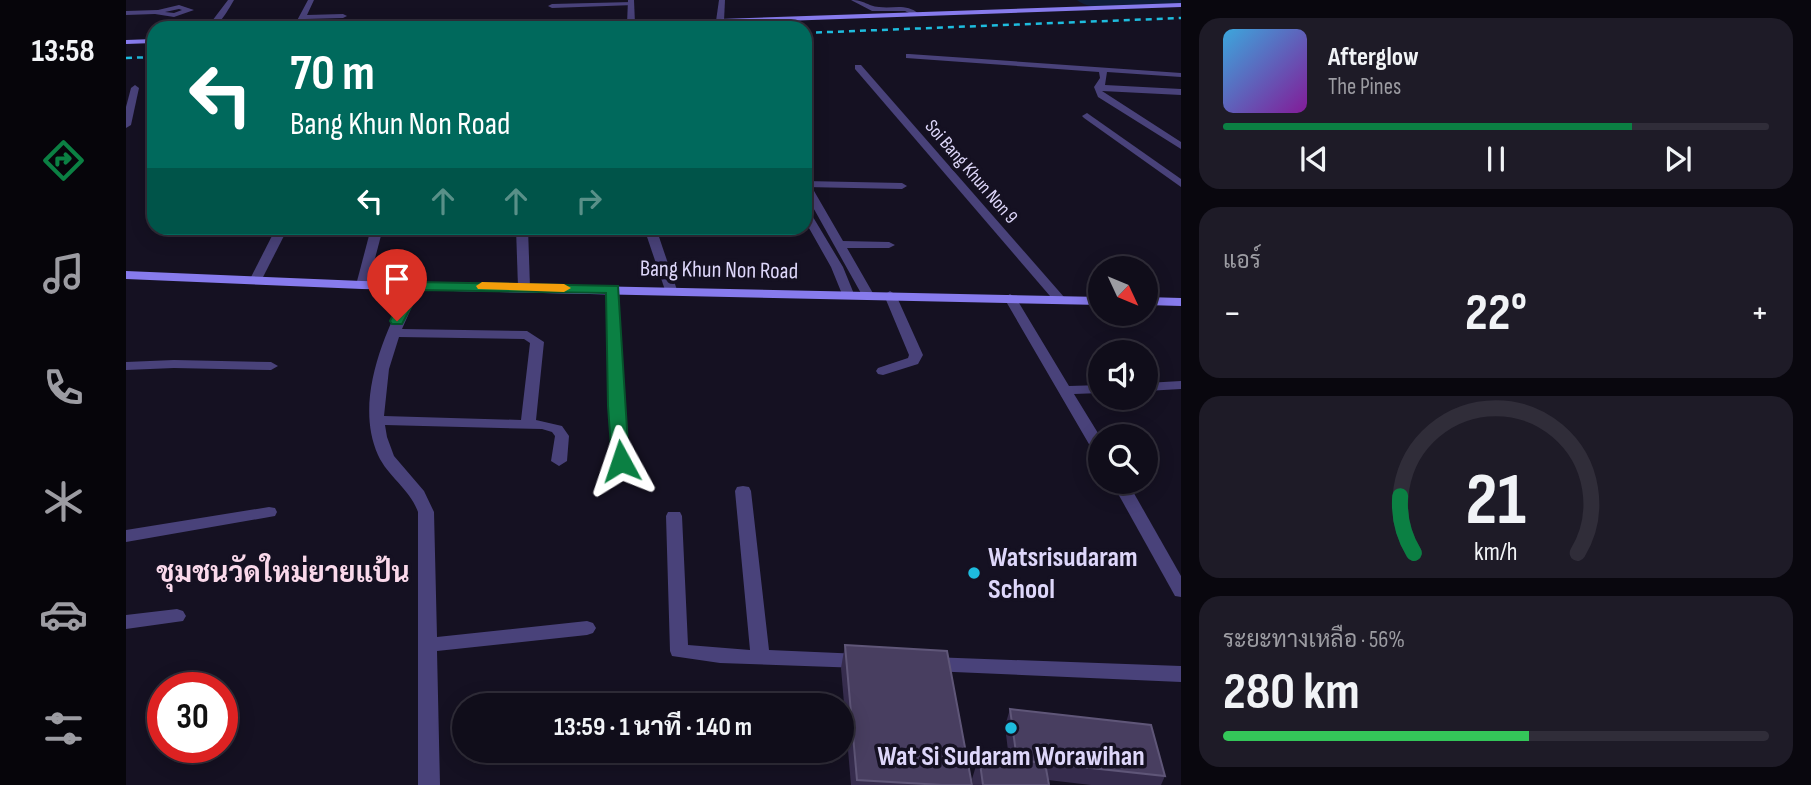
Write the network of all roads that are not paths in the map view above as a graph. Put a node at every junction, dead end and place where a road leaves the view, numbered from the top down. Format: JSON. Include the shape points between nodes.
{"nodes":[{"id":1,"x":232,"y":0,"type":"edge"},
{"id":2,"x":311,"y":0,"type":"edge"},
{"id":3,"x":722,"y":0,"type":"edge"},
{"id":4,"x":853,"y":0,"type":"edge"},
{"id":5,"x":632,"y":2,"type":"edge"},
{"id":6,"x":1181,"y":5,"type":"edge"},
{"id":7,"x":552,"y":6,"type":"dead end"},
{"id":8,"x":1181,"y":11,"type":"edge"},
{"id":9,"x":158,"y":12,"type":"junction"},
{"id":10,"x":126,"y":13,"type":"edge"},
{"id":11,"x":915,"y":14,"type":"junction"},
{"id":12,"x":342,"y":16,"type":"dead end"},
{"id":13,"x":303,"y":17,"type":"junction"},
{"id":14,"x":216,"y":21,"type":"edge"},
{"id":15,"x":301,"y":21,"type":"edge"},
{"id":16,"x":631,"y":21,"type":"edge"},
{"id":17,"x":720,"y":21,"type":"joint"},
{"id":18,"x":812,"y":25,"type":"edge"},
{"id":19,"x":147,"y":41,"type":"edge"},
{"id":20,"x":126,"y":42,"type":"edge"},
{"id":21,"x":147,"y":50,"type":"edge"},
{"id":22,"x":126,"y":51,"type":"edge"},
{"id":23,"x":909,"y":56,"type":"dead end"},
{"id":24,"x":858,"y":67,"type":"dead end"},
{"id":25,"x":1103,"y":69,"type":"junction"},
{"id":26,"x":1181,"y":75,"type":"edge"},
{"id":27,"x":1098,"y":87,"type":"junction"},
{"id":28,"x":135,"y":88,"type":"dead end"},
{"id":29,"x":1181,"y":92,"type":"edge"},
{"id":30,"x":1087,"y":116,"type":"dead end"},
{"id":31,"x":126,"y":125,"type":"edge"},
{"id":32,"x":1181,"y":146,"type":"edge"},
{"id":33,"x":812,"y":184,"type":"edge"},
{"id":34,"x":1181,"y":184,"type":"edge"},
{"id":35,"x":902,"y":186,"type":"dead end"},
{"id":36,"x":812,"y":196,"type":"edge"},
{"id":37,"x":812,"y":224,"type":"edge"},
{"id":38,"x":279,"y":235,"type":"edge"},
{"id":39,"x":375,"y":235,"type":"edge"},
{"id":40,"x":522,"y":235,"type":"edge"},
{"id":41,"x":652,"y":235,"type":"edge"},
{"id":42,"x":841,"y":244,"type":"junction"},
{"id":43,"x":888,"y":245,"type":"dead end"},
{"id":44,"x":126,"y":275,"type":"edge"},
{"id":45,"x":256,"y":281,"type":"junction"},
{"id":46,"x":362,"y":285,"type":"junction"},
{"id":47,"x":415,"y":286,"type":"junction"},
{"id":48,"x":524,"y":287,"type":"junction"},
{"id":49,"x":613,"y":289,"type":"junction"},
{"id":50,"x":671,"y":290,"type":"junction"},
{"id":51,"x":848,"y":294,"type":"junction"},
{"id":52,"x":868,"y":295,"type":"junction"},
{"id":53,"x":890,"y":295,"type":"junction"},
{"id":54,"x":1010,"y":298,"type":"junction"},
{"id":55,"x":1060,"y":300,"type":"junction"},
{"id":56,"x":1088,"y":301,"type":"edge"},
{"id":57,"x":1158,"y":302,"type":"edge"},
{"id":58,"x":1181,"y":302,"type":"edge"},
{"id":59,"x":393,"y":333,"type":"junction"},
{"id":60,"x":126,"y":366,"type":"edge"},
{"id":61,"x":271,"y":366,"type":"dead end"},
{"id":62,"x":883,"y":371,"type":"dead end"},
{"id":63,"x":1181,"y":386,"type":"edge"},
{"id":64,"x":1158,"y":387,"type":"edge"},
{"id":65,"x":1088,"y":389,"type":"edge"},
{"id":66,"x":1065,"y":390,"type":"junction"},
{"id":67,"x":376,"y":420,"type":"junction"},
{"id":68,"x":528,"y":423,"type":"junction"},
{"id":69,"x":1088,"y":429,"type":"edge"},
{"id":70,"x":559,"y":461,"type":"dead end"},
{"id":71,"x":621,"y":461,"type":"dead end"},
{"id":72,"x":743,"y":491,"type":"dead end"},
{"id":73,"x":1126,"y":494,"type":"edge"},
{"id":74,"x":269,"y":512,"type":"dead end"},
{"id":75,"x":674,"y":516,"type":"dead end"},
{"id":76,"x":126,"y":536,"type":"edge"},
{"id":77,"x":1180,"y":588,"type":"edge"},
{"id":78,"x":177,"y":616,"type":"dead end"},
{"id":79,"x":126,"y":622,"type":"edge"},
{"id":80,"x":587,"y":628,"type":"dead end"},
{"id":81,"x":427,"y":645,"type":"junction"},
{"id":82,"x":760,"y":657,"type":"junction"},
{"id":83,"x":883,"y":662,"type":"edge"},
{"id":84,"x":910,"y":663,"type":"edge"},
{"id":85,"x":1181,"y":674,"type":"edge"},
{"id":86,"x":429,"y":785,"type":"edge"}],
"edges":[{"from":1,"to":14,"type":"street"},
{"from":2,"to":13,"type":"street"},
{"from":3,"to":17,"type":"street"},
{"from":4,"to":11,"type":"street","via":[[872,8],[905,9]]},
{"from":5,"to":7,"type":"street"},
{"from":5,"to":16,"type":"street"},
{"from":6,"to":11,"type":"main road"},
{"from":8,"to":18,"type":"main road"},
{"from":9,"to":9,"type":"street","via":[[166,19],[190,9],[174,7]]},
{"from":9,"to":10,"type":"street"},
{"from":11,"to":17,"type":"main road"},
{"from":12,"to":13,"type":"street"},
{"from":13,"to":15,"type":"street"},
{"from":19,"to":20,"type":"main road"},
{"from":21,"to":22,"type":"main road"},
{"from":23,"to":25,"type":"street"},
{"from":24,"to":55,"type":"street","name":"Soi Bang Khun Non 9"},
{"from":25,"to":26,"type":"street"},
{"from":25,"to":27,"type":"street"},
{"from":27,"to":29,"type":"street"},
{"from":27,"to":32,"type":"street","via":[[1107,100]]},
{"from":28,"to":31,"type":"street"},
{"from":30,"to":34,"type":"street"},
{"from":33,"to":35,"type":"street"},
{"from":36,"to":42,"type":"street"},
{"from":37,"to":51,"type":"street"},
{"from":38,"to":45,"type":"street"},
{"from":39,"to":46,"type":"street"},
{"from":40,"to":48,"type":"street"},
{"from":41,"to":50,"type":"street"},
{"from":42,"to":43,"type":"street"},
{"from":42,"to":52,"type":"street"},
{"from":44,"to":45,"type":"main road","name":"Bang Khun Non Road"},
{"from":45,"to":46,"type":"main road","name":"Bang Khun Non Road"},
{"from":46,"to":47,"type":"main road","name":"Bang Khun Non Road"},
{"from":47,"to":48,"type":"main road","name":"Bang Khun Non Road"},
{"from":47,"to":59,"type":"street"},
{"from":48,"to":49,"type":"main road","name":"Bang Khun Non Road"},
{"from":49,"to":50,"type":"main road","name":"Bang Khun Non Road"},
{"from":49,"to":71,"type":"street"},
{"from":50,"to":51,"type":"main road","name":"Bang Khun Non Road"},
{"from":51,"to":52,"type":"main road","name":"Bang Khun Non Road"},
{"from":52,"to":53,"type":"main road","name":"Bang Khun Non Road"},
{"from":53,"to":54,"type":"main road","name":"Bang Khun Non Road"},
{"from":53,"to":62,"type":"street","via":[[916,355],[913,361]]},
{"from":54,"to":55,"type":"main road","name":"Bang Khun Non Road"},
{"from":54,"to":66,"type":"street"},
{"from":55,"to":56,"type":"main road","name":"Bang Khun Non Road"},
{"from":57,"to":58,"type":"main road"},
{"from":59,"to":67,"type":"street"},
{"from":59,"to":68,"type":"street","via":[[534,337]]},
{"from":60,"to":61,"type":"street"},
{"from":63,"to":64,"type":"street"},
{"from":65,"to":66,"type":"street"},
{"from":66,"to":69,"type":"street"},
{"from":67,"to":68,"type":"street"},
{"from":67,"to":81,"type":"street","via":[[385,454],[421,495],[426,512]]},
{"from":68,"to":70,"type":"street","via":[[557,429],[562,436]]},
{"from":72,"to":82,"type":"street"},
{"from":73,"to":77,"type":"street"},
{"from":74,"to":76,"type":"street"},
{"from":75,"to":82,"type":"street","via":[[679,651]]},
{"from":78,"to":79,"type":"street"},
{"from":80,"to":81,"type":"street"},
{"from":81,"to":86,"type":"street"},
{"from":82,"to":83,"type":"street"},
{"from":84,"to":85,"type":"street"}]}
